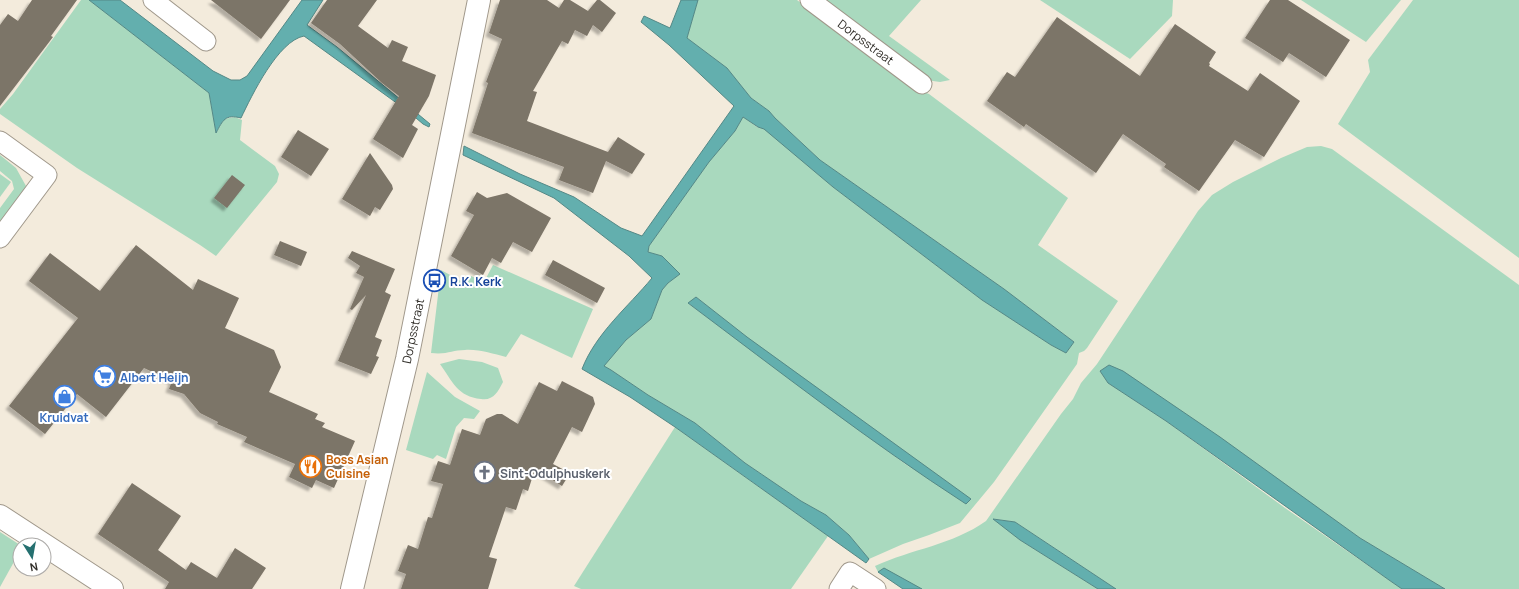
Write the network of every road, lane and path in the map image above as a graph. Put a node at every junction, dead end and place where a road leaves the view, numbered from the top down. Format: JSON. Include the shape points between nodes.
{"nodes":[{"id":1,"x":153,"y":0,"type":"edge"},
{"id":2,"x":480,"y":0,"type":"edge"},
{"id":3,"x":810,"y":0,"type":"edge"},
{"id":4,"x":206,"y":41,"type":"dead end"},
{"id":5,"x":922,"y":84,"type":"dead end"},
{"id":6,"x":0,"y":141,"type":"edge"},
{"id":7,"x":0,"y":238,"type":"edge"},
{"id":8,"x":0,"y":516,"type":"edge"},
{"id":9,"x":873,"y":587,"type":"edge"},
{"id":10,"x":112,"y":589,"type":"edge"},
{"id":11,"x":352,"y":589,"type":"edge"},
{"id":12,"x":839,"y":589,"type":"edge"}],
"edges":[{"from":1,"to":4,"type":"street"},
{"from":2,"to":11,"type":"street","name":"Dorpsstraat","via":[[407,359]]},
{"from":3,"to":5,"type":"street","name":"Dorpsstraat"},
{"from":6,"to":7,"type":"street","via":[[46,175]]},
{"from":8,"to":10,"type":"street"},
{"from":9,"to":12,"type":"street","via":[[850,572]]}]}
